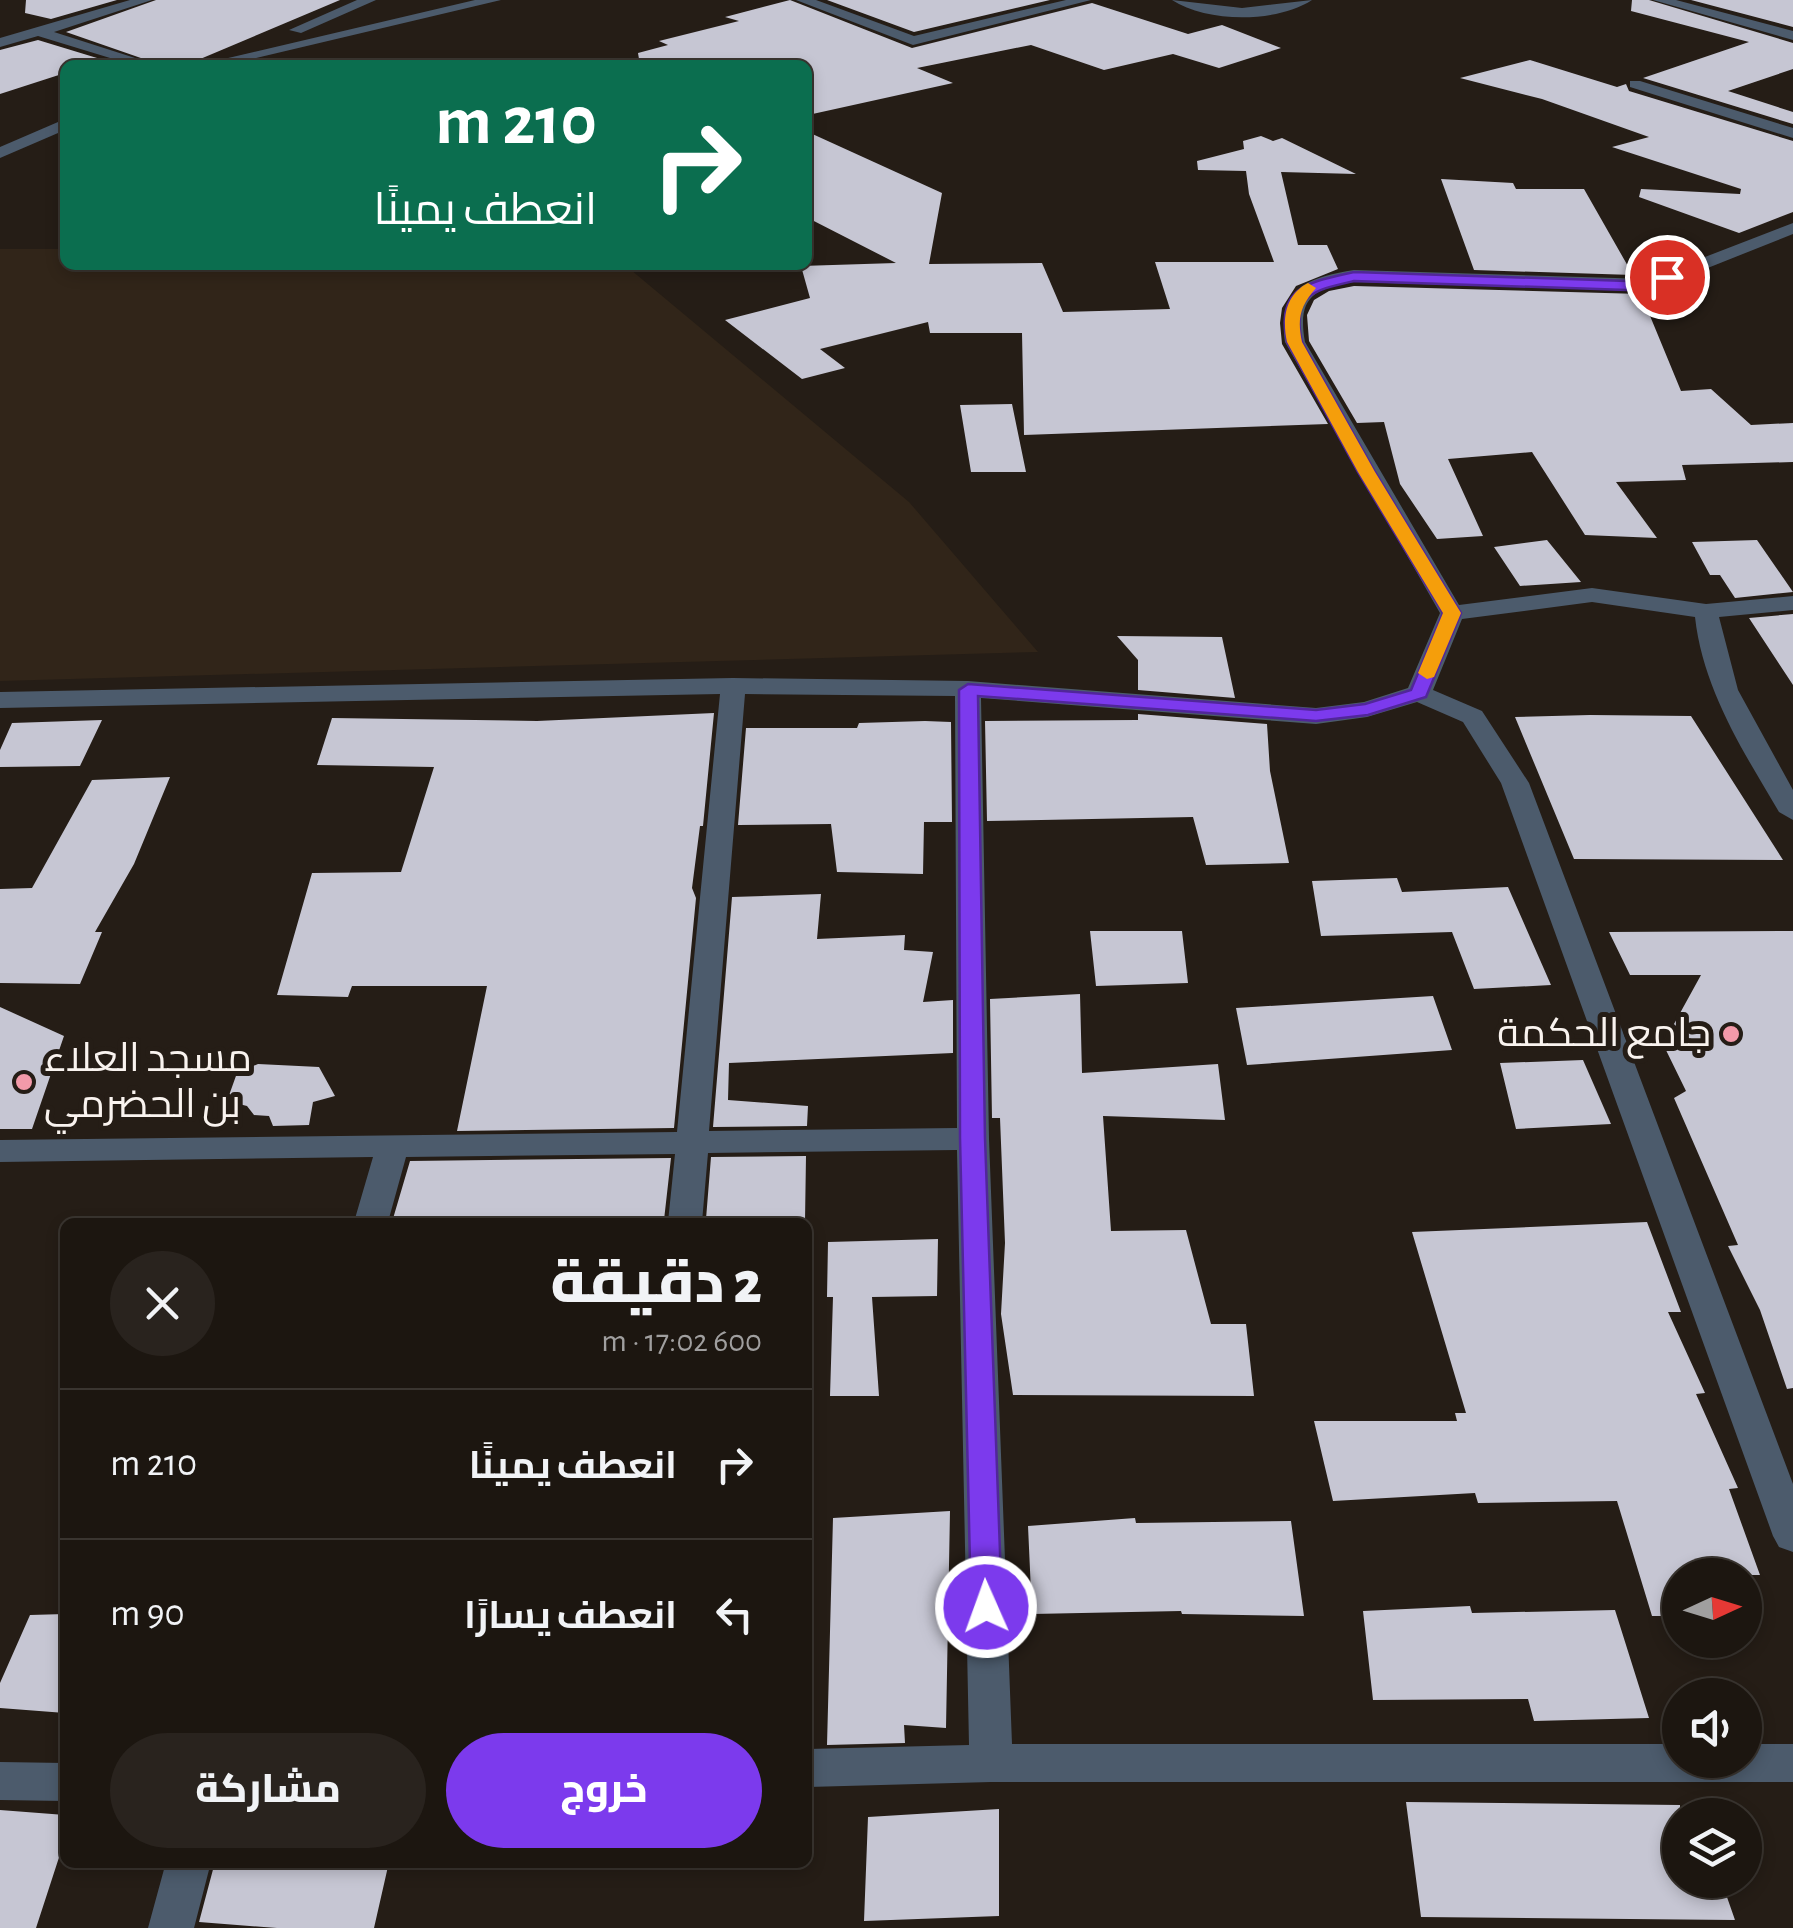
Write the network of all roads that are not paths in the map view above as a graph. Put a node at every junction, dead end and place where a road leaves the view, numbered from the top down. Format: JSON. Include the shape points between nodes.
{"nodes":[{"id":1,"x":146,"y":0,"type":"edge"},
{"id":2,"x":369,"y":0,"type":"edge"},
{"id":3,"x":494,"y":0,"type":"edge"},
{"id":4,"x":803,"y":0,"type":"edge"},
{"id":5,"x":1084,"y":0,"type":"edge"},
{"id":6,"x":1180,"y":0,"type":"edge"},
{"id":7,"x":1305,"y":0,"type":"edge"},
{"id":8,"x":1660,"y":0,"type":"edge"},
{"id":9,"x":1003,"y":4,"type":"dead end"},
{"id":10,"x":1030,"y":13,"type":"junction"},
{"id":11,"x":40,"y":32,"type":"junction"},
{"id":12,"x":1793,"y":36,"type":"edge"},
{"id":13,"x":0,"y":43,"type":"edge"},
{"id":14,"x":132,"y":60,"type":"edge"},
{"id":15,"x":222,"y":60,"type":"edge"},
{"id":16,"x":228,"y":60,"type":"edge"},
{"id":17,"x":1634,"y":84,"type":"dead end"},
{"id":18,"x":60,"y":126,"type":"edge"},
{"id":19,"x":1793,"y":133,"type":"edge"},
{"id":20,"x":0,"y":153,"type":"edge"},
{"id":21,"x":1793,"y":228,"type":"edge"},
{"id":22,"x":1793,"y":604,"type":"edge"},
{"id":23,"x":1706,"y":610,"type":"junction"},
{"id":24,"x":1452,"y":613,"type":"junction"},
{"id":25,"x":733,"y":686,"type":"junction"},
{"id":26,"x":968,"y":690,"type":"junction"},
{"id":27,"x":1419,"y":693,"type":"junction"},
{"id":28,"x":0,"y":700,"type":"edge"},
{"id":29,"x":1793,"y":812,"type":"edge"},
{"id":30,"x":973,"y":1138,"type":"junction"},
{"id":31,"x":692,"y":1143,"type":"junction"},
{"id":32,"x":392,"y":1148,"type":"junction"},
{"id":33,"x":0,"y":1151,"type":"edge"},
{"id":34,"x":372,"y":1218,"type":"edge"},
{"id":35,"x":685,"y":1218,"type":"edge"},
{"id":36,"x":1793,"y":1536,"type":"edge"},
{"id":37,"x":1793,"y":1762,"type":"edge"},
{"id":38,"x":991,"y":1763,"type":"junction"},
{"id":39,"x":812,"y":1768,"type":"edge"},
{"id":40,"x":0,"y":1781,"type":"edge"},
{"id":41,"x":60,"y":1782,"type":"edge"},
{"id":42,"x":187,"y":1868,"type":"edge"},
{"id":43,"x":171,"y":1928,"type":"edge"}],
"edges":[{"from":1,"to":11,"type":"street"},
{"from":2,"to":15,"type":"street"},
{"from":3,"to":16,"type":"street"},
{"from":4,"to":10,"type":"street","via":[[913,41]]},
{"from":5,"to":10,"type":"street"},
{"from":6,"to":7,"type":"street","via":[[1230,15]]},
{"from":8,"to":12,"type":"street"},
{"from":9,"to":10,"type":"street"},
{"from":11,"to":13,"type":"street"},
{"from":11,"to":14,"type":"street"},
{"from":17,"to":19,"type":"street"},
{"from":18,"to":20,"type":"street"},
{"from":21,"to":24,"type":"street","via":[[1650,285],[1354,276],[1309,287],[1297,298],[1290,323],[1295,342]]},
{"from":22,"to":23,"type":"street"},
{"from":23,"to":24,"type":"street","via":[[1592,594]]},
{"from":23,"to":29,"type":"street","via":[[1707,633],[1743,729]]},
{"from":24,"to":27,"type":"street"},
{"from":25,"to":26,"type":"street"},
{"from":25,"to":28,"type":"street"},
{"from":25,"to":31,"type":"street"},
{"from":26,"to":27,"type":"street","via":[[1316,716]]},
{"from":26,"to":30,"type":"street"},
{"from":27,"to":36,"type":"street","via":[[1473,717],[1515,783]]},
{"from":30,"to":31,"type":"street"},
{"from":30,"to":38,"type":"street"},
{"from":31,"to":32,"type":"street"},
{"from":31,"to":35,"type":"street"},
{"from":32,"to":33,"type":"street"},
{"from":32,"to":34,"type":"street"},
{"from":37,"to":38,"type":"street"},
{"from":38,"to":39,"type":"street"},
{"from":40,"to":41,"type":"street"},
{"from":42,"to":43,"type":"street"}]}
